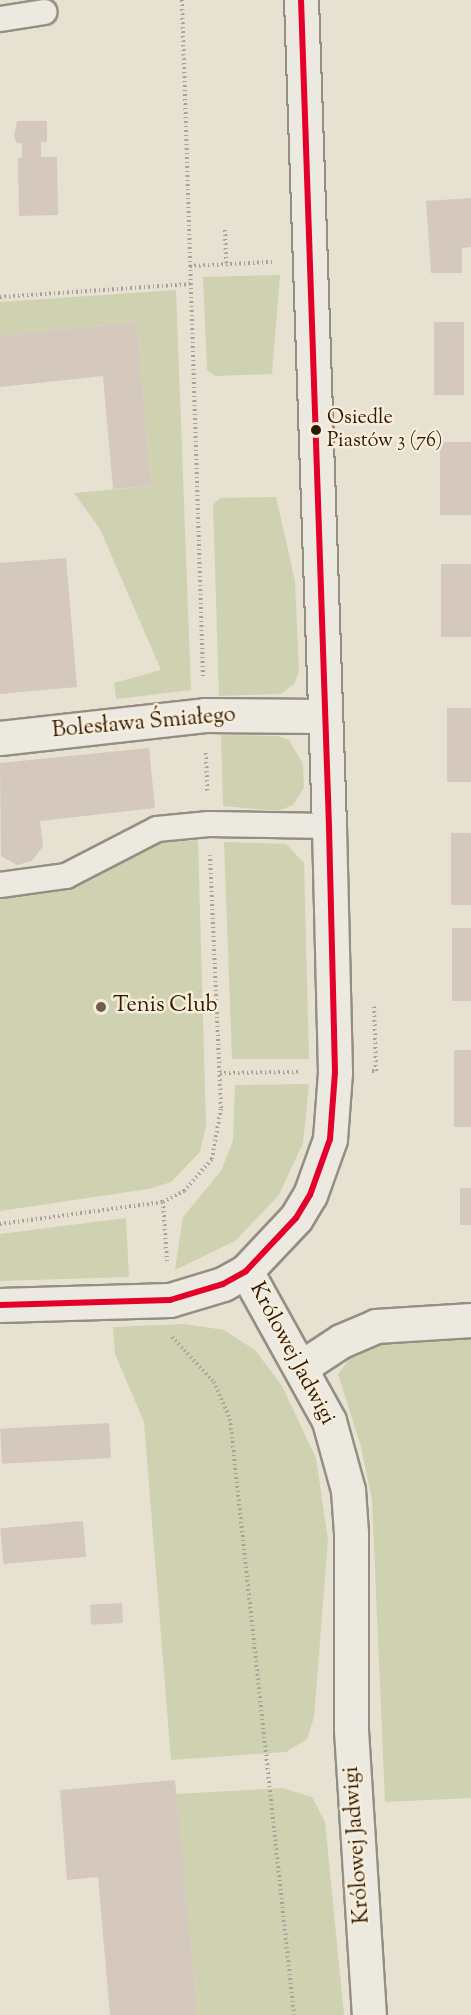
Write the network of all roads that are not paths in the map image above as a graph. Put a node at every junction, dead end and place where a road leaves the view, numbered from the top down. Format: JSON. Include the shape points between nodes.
{"nodes":[{"id":1,"x":301,"y":0,"type":"edge"},
{"id":2,"x":44,"y":12,"type":"dead end"},
{"id":3,"x":0,"y":19,"type":"edge"},
{"id":4,"x":324,"y":716,"type":"junction"},
{"id":5,"x":0,"y":738,"type":"edge"},
{"id":6,"x":329,"y":826,"type":"junction"},
{"id":7,"x":0,"y":885,"type":"edge"},
{"id":8,"x":246,"y":1271,"type":"junction"},
{"id":9,"x":0,"y":1305,"type":"edge"},
{"id":10,"x":471,"y":1320,"type":"edge"},
{"id":11,"x":303,"y":1366,"type":"junction"},
{"id":12,"x":369,"y":2015,"type":"edge"}],
"edges":[{"from":1,"to":4,"type":"street","name":"Królowej Jadwigi"},
{"from":2,"to":3,"type":"lane"},
{"from":4,"to":5,"type":"street","name":"Bolesława Śmiałego","via":[[205,716]]},
{"from":4,"to":6,"type":"street","name":"Królowej Jadwigi"},
{"from":6,"to":7,"type":"lane","via":[[209,824],[157,829],[66,876]]},
{"from":6,"to":8,"type":"street","name":"Królowej Jadwigi","via":[[335,1072],[330,1139],[310,1196],[296,1218]]},
{"from":8,"to":9,"type":"street","via":[[198,1293],[170,1300]]},
{"from":8,"to":11,"type":"street","name":"Królowej Jadwigi"},
{"from":10,"to":11,"type":"street","via":[[376,1326],[341,1341]]},
{"from":11,"to":12,"type":"street","name":"Królowej Jadwigi","via":[[329,1420],[348,1490],[351,1730]]}]}
